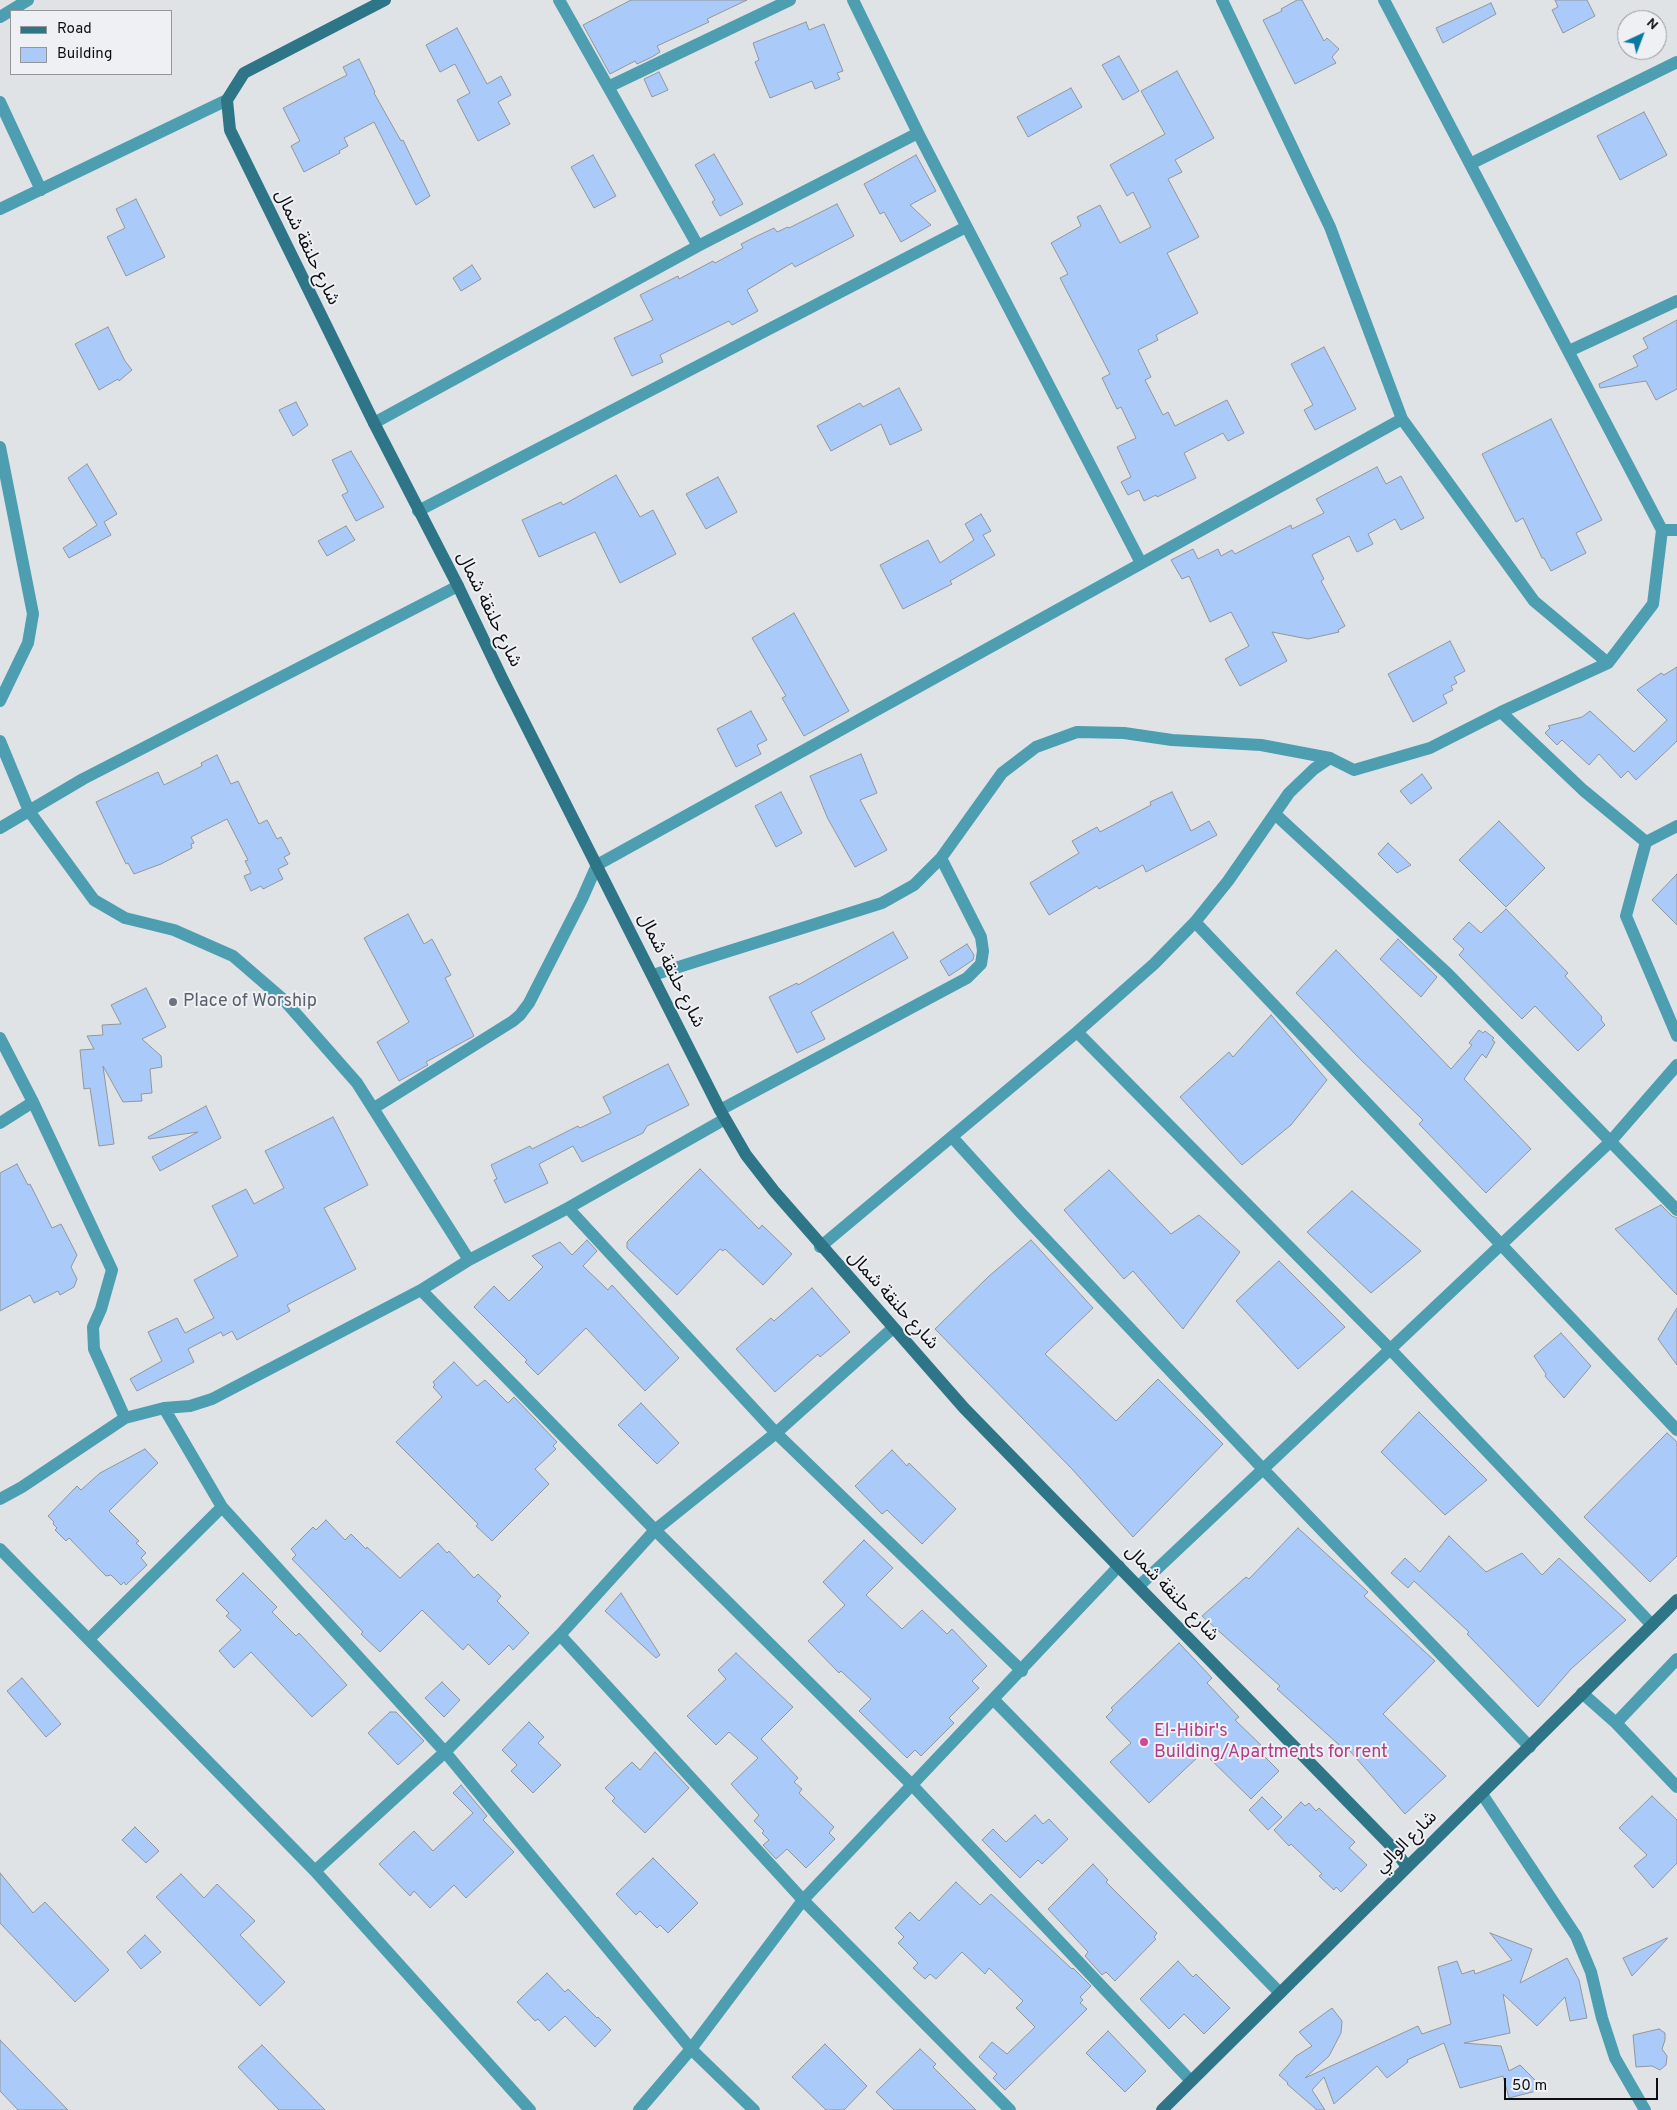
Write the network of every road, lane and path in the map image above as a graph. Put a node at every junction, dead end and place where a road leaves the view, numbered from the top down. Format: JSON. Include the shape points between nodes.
{"nodes":[{"id":1,"x":28,"y":0,"type":"edge"},
{"id":2,"x":386,"y":0,"type":"edge"},
{"id":3,"x":559,"y":0,"type":"edge"},
{"id":4,"x":790,"y":0,"type":"edge"},
{"id":5,"x":853,"y":0,"type":"edge"},
{"id":6,"x":1222,"y":0,"type":"edge"},
{"id":7,"x":1384,"y":0,"type":"edge"},
{"id":8,"x":12,"y":10,"type":"edge"},
{"id":9,"x":1677,"y":62,"type":"edge"},
{"id":10,"x":608,"y":87,"type":"junction"},
{"id":11,"x":227,"y":100,"type":"junction"},
{"id":12,"x":0,"y":102,"type":"edge"},
{"id":13,"x":918,"y":133,"type":"junction"},
{"id":14,"x":1470,"y":164,"type":"junction"},
{"id":15,"x":41,"y":190,"type":"junction"},
{"id":16,"x":0,"y":209,"type":"edge"},
{"id":17,"x":966,"y":227,"type":"junction"},
{"id":18,"x":698,"y":246,"type":"junction"},
{"id":19,"x":1677,"y":301,"type":"edge"},
{"id":20,"x":1569,"y":351,"type":"junction"},
{"id":21,"x":1402,"y":419,"type":"junction"},
{"id":22,"x":374,"y":424,"type":"junction"},
{"id":23,"x":0,"y":447,"type":"edge"},
{"id":24,"x":418,"y":511,"type":"junction"},
{"id":25,"x":1662,"y":530,"type":"junction"},
{"id":26,"x":1677,"y":530,"type":"edge"},
{"id":27,"x":1141,"y":564,"type":"junction"},
{"id":28,"x":458,"y":586,"type":"junction"},
{"id":29,"x":1608,"y":663,"type":"junction"},
{"id":30,"x":0,"y":701,"type":"edge"},
{"id":31,"x":1501,"y":712,"type":"junction"},
{"id":32,"x":0,"y":741,"type":"edge"},
{"id":33,"x":1330,"y":758,"type":"junction"},
{"id":34,"x":29,"y":811,"type":"junction"},
{"id":35,"x":1274,"y":814,"type":"junction"},
{"id":36,"x":1677,"y":826,"type":"edge"},
{"id":37,"x":0,"y":828,"type":"edge"},
{"id":38,"x":1646,"y":842,"type":"junction"},
{"id":39,"x":941,"y":858,"type":"junction"},
{"id":40,"x":597,"y":865,"type":"junction"},
{"id":41,"x":1196,"y":922,"type":"junction"},
{"id":42,"x":653,"y":975,"type":"junction"},
{"id":43,"x":1077,"y":1032,"type":"junction"},
{"id":44,"x":1677,"y":1036,"type":"edge"},
{"id":45,"x":0,"y":1038,"type":"edge"},
{"id":46,"x":1677,"y":1065,"type":"edge"},
{"id":47,"x":34,"y":1102,"type":"junction"},
{"id":48,"x":374,"y":1108,"type":"junction"},
{"id":49,"x":722,"y":1115,"type":"junction"},
{"id":50,"x":0,"y":1123,"type":"edge"},
{"id":51,"x":952,"y":1137,"type":"junction"},
{"id":52,"x":1610,"y":1142,"type":"junction"},
{"id":53,"x":568,"y":1208,"type":"junction"},
{"id":54,"x":1677,"y":1210,"type":"edge"},
{"id":55,"x":1502,"y":1244,"type":"junction"},
{"id":56,"x":820,"y":1247,"type":"junction"},
{"id":57,"x":469,"y":1260,"type":"junction"},
{"id":58,"x":421,"y":1290,"type":"junction"},
{"id":59,"x":893,"y":1328,"type":"junction"},
{"id":60,"x":1390,"y":1349,"type":"junction"},
{"id":61,"x":164,"y":1408,"type":"junction"},
{"id":62,"x":125,"y":1418,"type":"junction"},
{"id":63,"x":1677,"y":1430,"type":"edge"},
{"id":64,"x":776,"y":1433,"type":"junction"},
{"id":65,"x":1263,"y":1470,"type":"junction"},
{"id":66,"x":0,"y":1499,"type":"edge"},
{"id":67,"x":222,"y":1507,"type":"junction"},
{"id":68,"x":655,"y":1530,"type":"junction"},
{"id":69,"x":0,"y":1549,"type":"edge"},
{"id":70,"x":1119,"y":1566,"type":"junction"},
{"id":71,"x":1139,"y":1586,"type":"junction"},
{"id":72,"x":1675,"y":1606,"type":"edge"},
{"id":73,"x":1652,"y":1625,"type":"junction"},
{"id":74,"x":560,"y":1635,"type":"junction"},
{"id":75,"x":89,"y":1639,"type":"junction"},
{"id":76,"x":1677,"y":1660,"type":"edge"},
{"id":77,"x":1022,"y":1671,"type":"junction"},
{"id":78,"x":1582,"y":1693,"type":"junction"},
{"id":79,"x":994,"y":1700,"type":"junction"},
{"id":80,"x":1616,"y":1723,"type":"junction"},
{"id":81,"x":1530,"y":1747,"type":"junction"},
{"id":82,"x":445,"y":1752,"type":"junction"},
{"id":83,"x":912,"y":1785,"type":"junction"},
{"id":84,"x":1677,"y":1787,"type":"edge"},
{"id":85,"x":1482,"y":1794,"type":"junction"},
{"id":86,"x":1408,"y":1866,"type":"junction"},
{"id":87,"x":315,"y":1871,"type":"junction"},
{"id":88,"x":803,"y":1900,"type":"junction"},
{"id":89,"x":1280,"y":1993,"type":"junction"},
{"id":90,"x":691,"y":2049,"type":"junction"},
{"id":91,"x":1191,"y":2081,"type":"junction"},
{"id":92,"x":530,"y":2110,"type":"edge"},
{"id":93,"x":639,"y":2110,"type":"edge"},
{"id":94,"x":754,"y":2110,"type":"edge"},
{"id":95,"x":1010,"y":2110,"type":"edge"},
{"id":96,"x":1162,"y":2110,"type":"edge"},
{"id":97,"x":1645,"y":2110,"type":"edge"}],
"edges":[{"from":1,"to":8,"type":"street"},
{"from":2,"to":11,"type":"street","via":[[254,66],[244,73]]},
{"from":3,"to":10,"type":"street"},
{"from":4,"to":10,"type":"street"},
{"from":5,"to":13,"type":"street"},
{"from":6,"to":21,"type":"street","via":[[1330,227]]},
{"from":7,"to":14,"type":"street"},
{"from":9,"to":14,"type":"street"},
{"from":10,"to":18,"type":"street"},
{"from":11,"to":15,"type":"street"},
{"from":11,"to":22,"type":"street","name":"شارع حلنقة شمال","via":[[230,130]]},
{"from":12,"to":15,"type":"street"},
{"from":13,"to":17,"type":"street"},
{"from":13,"to":18,"type":"street"},
{"from":14,"to":20,"type":"street"},
{"from":15,"to":16,"type":"street"},
{"from":17,"to":24,"type":"street"},
{"from":17,"to":27,"type":"street"},
{"from":18,"to":22,"type":"street"},
{"from":19,"to":20,"type":"street"},
{"from":20,"to":25,"type":"street"},
{"from":21,"to":27,"type":"street"},
{"from":21,"to":29,"type":"street","via":[[1534,600]]},
{"from":22,"to":24,"type":"street","name":"شارع حلنقة شمال"},
{"from":23,"to":30,"type":"street","via":[[33,614],[28,643]]},
{"from":24,"to":28,"type":"street","name":"شارع حلنقة شمال"},
{"from":25,"to":26,"type":"street"},
{"from":25,"to":29,"type":"street","via":[[1654,604]]},
{"from":27,"to":40,"type":"street"},
{"from":28,"to":34,"type":"street","via":[[83,779]]},
{"from":28,"to":40,"type":"street","name":"شارع حلنقة شمال"},
{"from":29,"to":31,"type":"street"},
{"from":31,"to":33,"type":"street","via":[[1430,748],[1354,770]]},
{"from":31,"to":38,"type":"street","via":[[1583,790]]},
{"from":32,"to":34,"type":"street"},
{"from":33,"to":35,"type":"street","via":[[1290,793]]},
{"from":33,"to":39,"type":"street","via":[[1261,745],[1077,732],[1036,747],[1002,773]]},
{"from":34,"to":37,"type":"street"},
{"from":34,"to":48,"type":"street","via":[[94,900],[124,918],[174,930],[233,956],[284,1000]]},
{"from":35,"to":41,"type":"street"},
{"from":35,"to":52,"type":"street","via":[[1448,974]]},
{"from":36,"to":38,"type":"street"},
{"from":38,"to":44,"type":"street","via":[[1626,916]]},
{"from":39,"to":42,"type":"street","via":[[914,885],[882,903]]},
{"from":39,"to":49,"type":"street","via":[[981,938],[980,964],[967,978]]},
{"from":40,"to":42,"type":"street","name":"شارع حلنقة شمال"},
{"from":40,"to":48,"type":"street","via":[[534,995],[520,1015]]},
{"from":41,"to":43,"type":"street"},
{"from":41,"to":55,"type":"street"},
{"from":42,"to":49,"type":"street","name":"شارع حلنقة شمال"},
{"from":43,"to":51,"type":"street"},
{"from":43,"to":60,"type":"street"},
{"from":45,"to":47,"type":"street"},
{"from":46,"to":52,"type":"street"},
{"from":47,"to":50,"type":"street"},
{"from":47,"to":62,"type":"street","via":[[112,1270],[92,1328],[94,1349]]},
{"from":48,"to":57,"type":"street"},
{"from":49,"to":53,"type":"street"},
{"from":49,"to":56,"type":"street","name":"شارع حلنقة شمال","via":[[746,1155]]},
{"from":51,"to":56,"type":"street"},
{"from":51,"to":65,"type":"street"},
{"from":52,"to":54,"type":"street"},
{"from":52,"to":55,"type":"street"},
{"from":53,"to":57,"type":"street"},
{"from":53,"to":64,"type":"street"},
{"from":55,"to":60,"type":"street"},
{"from":55,"to":63,"type":"street"},
{"from":56,"to":59,"type":"street","name":"شارع حلنقة شمال"},
{"from":57,"to":58,"type":"street"},
{"from":58,"to":61,"type":"street","via":[[212,1399],[190,1406]]},
{"from":58,"to":68,"type":"street"},
{"from":59,"to":64,"type":"street"},
{"from":59,"to":70,"type":"street","name":"شارع حلنقة شمال","via":[[964,1408]]},
{"from":60,"to":65,"type":"street"},
{"from":60,"to":73,"type":"street"},
{"from":61,"to":62,"type":"street"},
{"from":61,"to":67,"type":"street"},
{"from":62,"to":66,"type":"street"},
{"from":64,"to":68,"type":"street"},
{"from":64,"to":77,"type":"street"},
{"from":65,"to":71,"type":"street"},
{"from":65,"to":81,"type":"street"},
{"from":67,"to":75,"type":"street"},
{"from":67,"to":82,"type":"street"},
{"from":68,"to":74,"type":"street"},
{"from":68,"to":83,"type":"street"},
{"from":69,"to":75,"type":"street"},
{"from":70,"to":71,"type":"street","name":"شارع حلنقة شمال"},
{"from":70,"to":77,"type":"street"},
{"from":71,"to":86,"type":"street","name":"شارع حلنقة شمال"},
{"from":72,"to":73,"type":"street","name":"شارع الوالي"},
{"from":73,"to":78,"type":"street","name":"شارع الوالي"},
{"from":74,"to":82,"type":"street"},
{"from":74,"to":88,"type":"street"},
{"from":75,"to":87,"type":"street"},
{"from":76,"to":80,"type":"street"},
{"from":77,"to":79,"type":"street"},
{"from":78,"to":80,"type":"street"},
{"from":78,"to":81,"type":"street","name":"شارع الوالي"},
{"from":79,"to":83,"type":"street"},
{"from":79,"to":89,"type":"street"},
{"from":80,"to":84,"type":"street"},
{"from":81,"to":85,"type":"street","name":"شارع الوالي"},
{"from":82,"to":87,"type":"street"},
{"from":82,"to":90,"type":"street"},
{"from":83,"to":88,"type":"street"},
{"from":83,"to":91,"type":"street"},
{"from":85,"to":86,"type":"street","name":"شارع الوالي"},
{"from":85,"to":97,"type":"street","via":[[1576,1936],[1591,1972],[1615,2058]]},
{"from":86,"to":89,"type":"street","name":"شارع الوالي"},
{"from":87,"to":92,"type":"street"},
{"from":88,"to":90,"type":"street"},
{"from":88,"to":95,"type":"street"},
{"from":89,"to":91,"type":"street","name":"شارع الوالي"},
{"from":90,"to":93,"type":"street"},
{"from":90,"to":94,"type":"street"},
{"from":91,"to":96,"type":"street","name":"شارع الوالي"}]}
